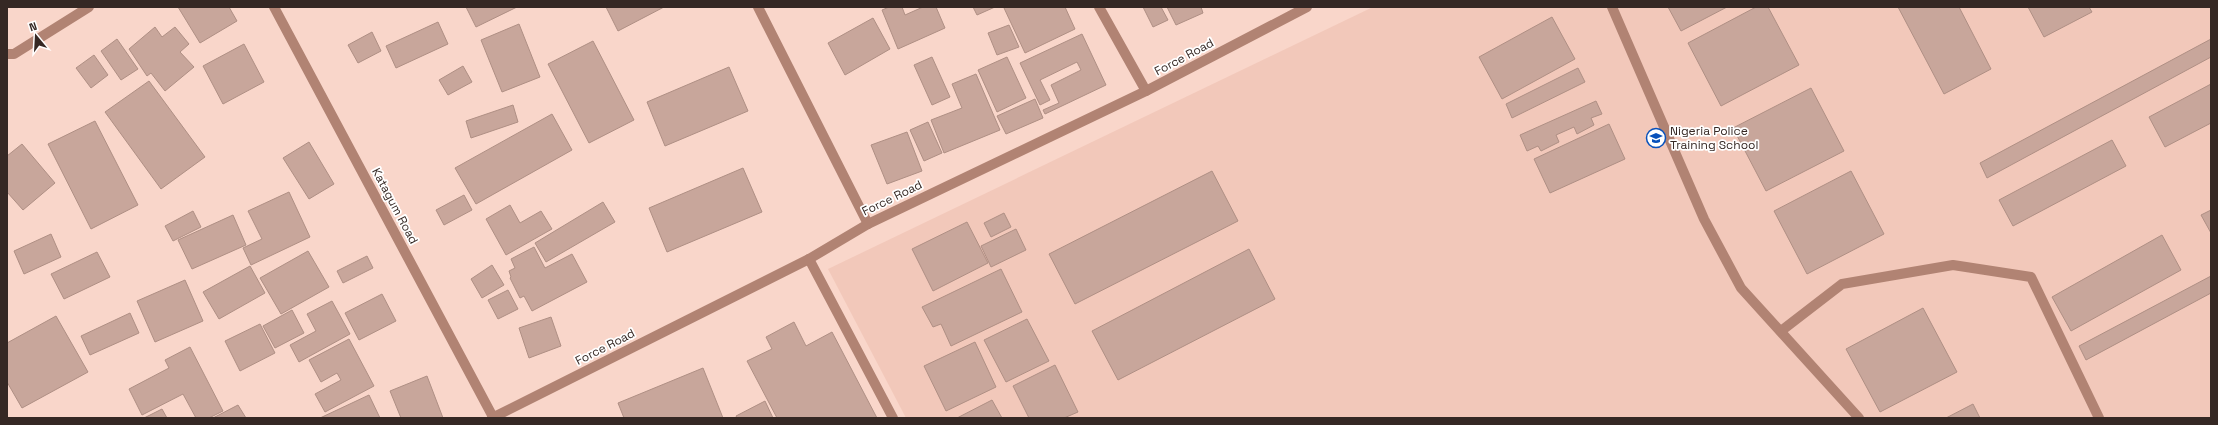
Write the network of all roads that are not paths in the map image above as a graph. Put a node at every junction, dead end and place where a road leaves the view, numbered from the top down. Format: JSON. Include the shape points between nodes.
{"nodes":[{"id":1,"x":89,"y":7,"type":"edge"},
{"id":2,"x":274,"y":7,"type":"edge"},
{"id":3,"x":758,"y":7,"type":"edge"},
{"id":4,"x":1099,"y":7,"type":"edge"},
{"id":5,"x":1307,"y":7,"type":"edge"},
{"id":6,"x":1612,"y":7,"type":"edge"},
{"id":7,"x":7,"y":54,"type":"edge"},
{"id":8,"x":1146,"y":91,"type":"junction"},
{"id":9,"x":868,"y":224,"type":"junction"},
{"id":10,"x":809,"y":259,"type":"junction"},
{"id":11,"x":1780,"y":331,"type":"junction"},
{"id":12,"x":492,"y":418,"type":"edge"},
{"id":13,"x":894,"y":418,"type":"edge"},
{"id":14,"x":1859,"y":418,"type":"edge"},
{"id":15,"x":2099,"y":418,"type":"edge"}],
"edges":[{"from":1,"to":7,"type":"street","via":[[20,51]]},
{"from":2,"to":12,"type":"street","name":"Katagum Road"},
{"from":3,"to":9,"type":"street"},
{"from":4,"to":8,"type":"street"},
{"from":5,"to":8,"type":"street","name":"Force Road"},
{"from":6,"to":11,"type":"street","via":[[1704,219],[1741,288]]},
{"from":8,"to":9,"type":"street","name":"Force Road"},
{"from":9,"to":10,"type":"street","name":"Force Road"},
{"from":10,"to":12,"type":"street","name":"Force Road"},
{"from":10,"to":13,"type":"street"},
{"from":11,"to":14,"type":"street"},
{"from":11,"to":15,"type":"street","via":[[1842,284],[1953,265],[2031,277]]}]}
